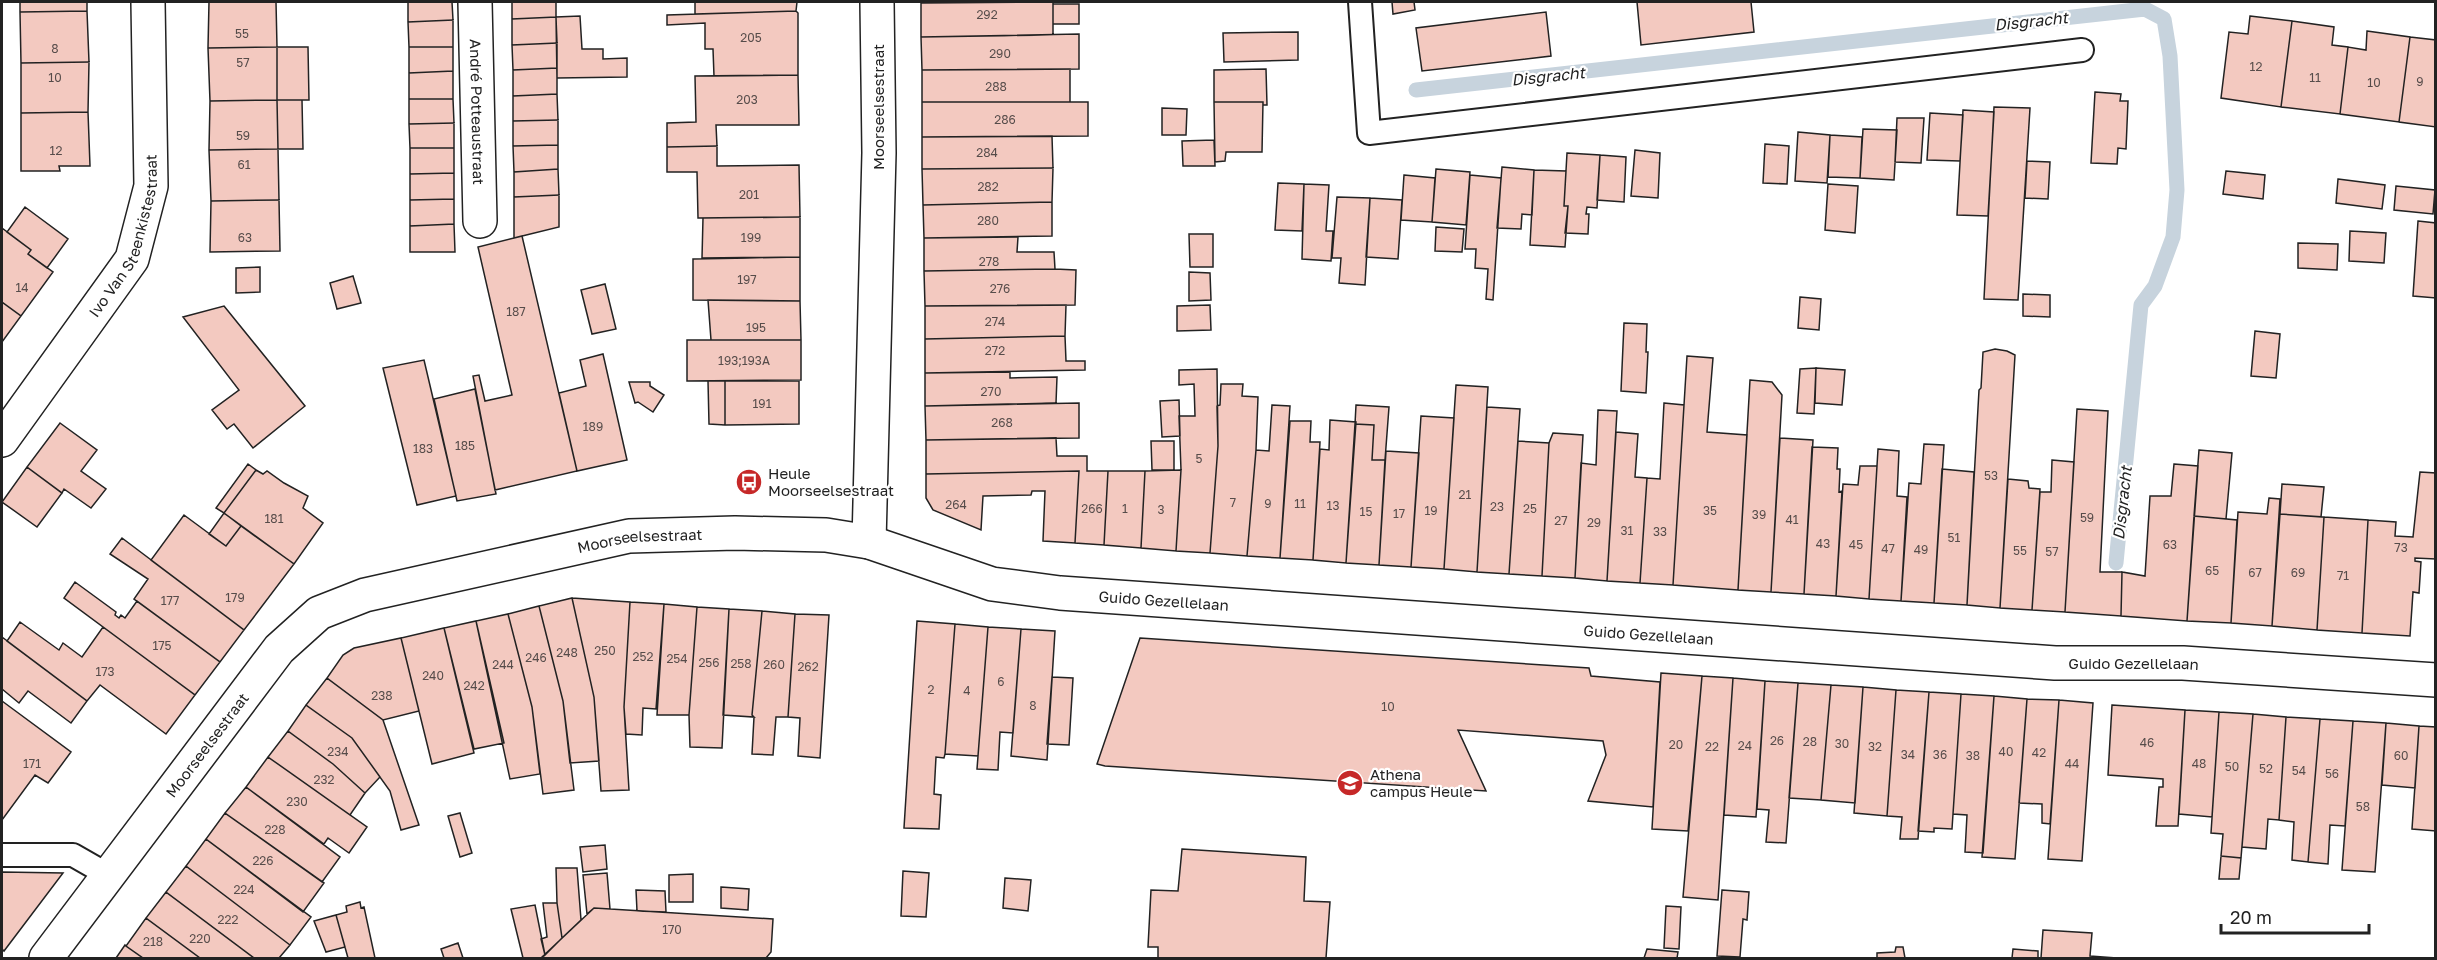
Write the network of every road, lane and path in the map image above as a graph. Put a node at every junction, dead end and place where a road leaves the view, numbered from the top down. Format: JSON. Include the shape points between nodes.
{"nodes":[{"id":1,"x":148,"y":2,"type":"edge"},
{"id":2,"x":475,"y":2,"type":"edge"},
{"id":3,"x":877,"y":2,"type":"edge"},
{"id":4,"x":1360,"y":2,"type":"edge"},
{"id":5,"x":2082,"y":50,"type":"dead end"},
{"id":6,"x":480,"y":221,"type":"dead end"},
{"id":7,"x":2,"y":440,"type":"edge"},
{"id":8,"x":869,"y":542,"type":"junction"},
{"id":9,"x":2436,"y":680,"type":"edge"},
{"id":10,"x":2,"y":855,"type":"edge"},
{"id":11,"x":108,"y":875,"type":"junction"},
{"id":12,"x":46,"y":958,"type":"edge"}],
"edges":[{"from":1,"to":7,"type":"street","name":"Ivo Van Steenkistestraat","via":[[151,186],[132,259]]},
{"from":2,"to":6,"type":"street","name":"André Potteaustraat"},
{"from":3,"to":8,"type":"street","name":"Moorseelsestraat","via":[[879,153]]},
{"from":4,"to":5,"type":"lane","via":[[1369,133]]},
{"from":8,"to":9,"type":"street","name":"Guido Gezellelaan","via":[[992,584],[1060,593],[2055,663],[2183,663]]},
{"from":8,"to":11,"type":"street","name":"Moorseelsestraat","via":[[826,535],[629,536],[365,595],[319,613],[279,649]]},
{"from":10,"to":11,"type":"lane","via":[[73,855]]},
{"from":11,"to":12,"type":"street","name":"Moorseelsestraat"}]}
